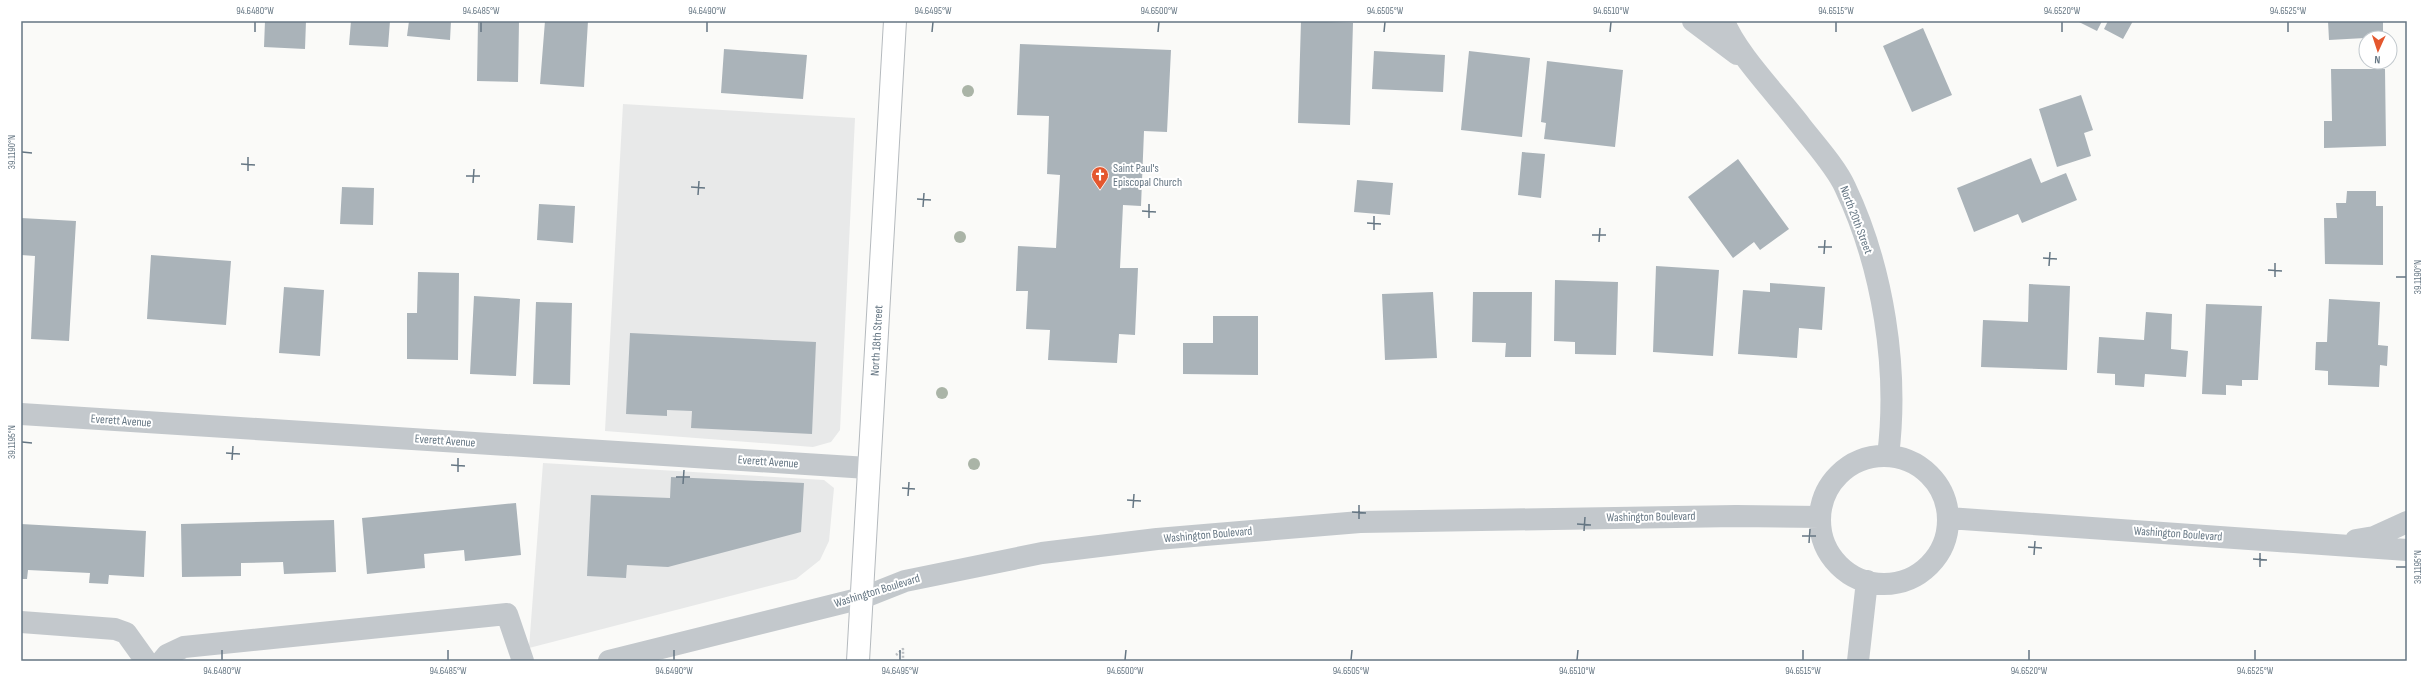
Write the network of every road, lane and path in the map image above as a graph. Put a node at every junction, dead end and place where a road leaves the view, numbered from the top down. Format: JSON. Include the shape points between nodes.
{"nodes":[{"id":1,"x":895,"y":21,"type":"edge"},
{"id":2,"x":1693,"y":21,"type":"edge"},
{"id":3,"x":1724,"y":21,"type":"edge"},
{"id":4,"x":1753,"y":66,"type":"junction"},
{"id":5,"x":21,"y":414,"type":"edge"},
{"id":6,"x":1888,"y":456,"type":"junction"},
{"id":7,"x":868,"y":468,"type":"junction"},
{"id":8,"x":1820,"y":517,"type":"junction"},
{"id":9,"x":1948,"y":518,"type":"junction"},
{"id":10,"x":2407,"y":522,"type":"edge"},
{"id":11,"x":2319,"y":545,"type":"junction"},
{"id":12,"x":2407,"y":550,"type":"edge"},
{"id":13,"x":1867,"y":581,"type":"junction"},
{"id":14,"x":862,"y":598,"type":"junction"},
{"id":15,"x":21,"y":622,"type":"edge"},
{"id":16,"x":896,"y":655,"type":"dead end"},
{"id":17,"x":146,"y":661,"type":"edge"},
{"id":18,"x":162,"y":661,"type":"edge"},
{"id":19,"x":523,"y":661,"type":"edge"},
{"id":20,"x":609,"y":661,"type":"edge"},
{"id":21,"x":858,"y":661,"type":"edge"},
{"id":22,"x":903,"y":661,"type":"edge"},
{"id":23,"x":1858,"y":661,"type":"edge"}],
"edges":[{"from":1,"to":7,"type":"main road","name":"North 18th Street"},
{"from":2,"to":4,"type":"street"},
{"from":3,"to":4,"type":"street","name":"North 20th Street","via":[[1727,30]]},
{"from":4,"to":6,"type":"street","name":"North 20th Street","via":[[1845,186],[1869,250],[1885,320],[1892,373]]},
{"from":5,"to":7,"type":"street","name":"Everett Avenue"},
{"from":6,"to":8,"type":"street","via":[[1871,457],[1855,462],[1841,472],[1830,485],[1823,500]]},
{"from":6,"to":9,"type":"street","via":[[1918,466],[1936,482],[1945,499]]},
{"from":7,"to":14,"type":"main road","name":"North 18th Street"},
{"from":8,"to":13,"type":"street","via":[[1821,531],[1832,557],[1842,568]]},
{"from":8,"to":14,"type":"street","name":"Washington Boulevard","via":[[1360,522],[1195,535],[1042,553],[906,581]]},
{"from":9,"to":11,"type":"street","name":"Washington Boulevard"},
{"from":9,"to":13,"type":"street","via":[[1946,537],[1938,556],[1924,570],[1906,580],[1886,584]]},
{"from":10,"to":11,"type":"street","via":[[2374,537]]},
{"from":11,"to":12,"type":"street","name":"Washington Boulevard"},
{"from":13,"to":23,"type":"street"},
{"from":14,"to":20,"type":"street","name":"Washington Boulevard"},
{"from":14,"to":21,"type":"main road","name":"North 18th Street"},
{"from":15,"to":17,"type":"street","via":[[115,629],[126,633]]},
{"from":16,"to":22,"type":"path","via":[[903,649]]},
{"from":18,"to":19,"type":"street","via":[[167,655],[184,647],[507,614]]}]}
